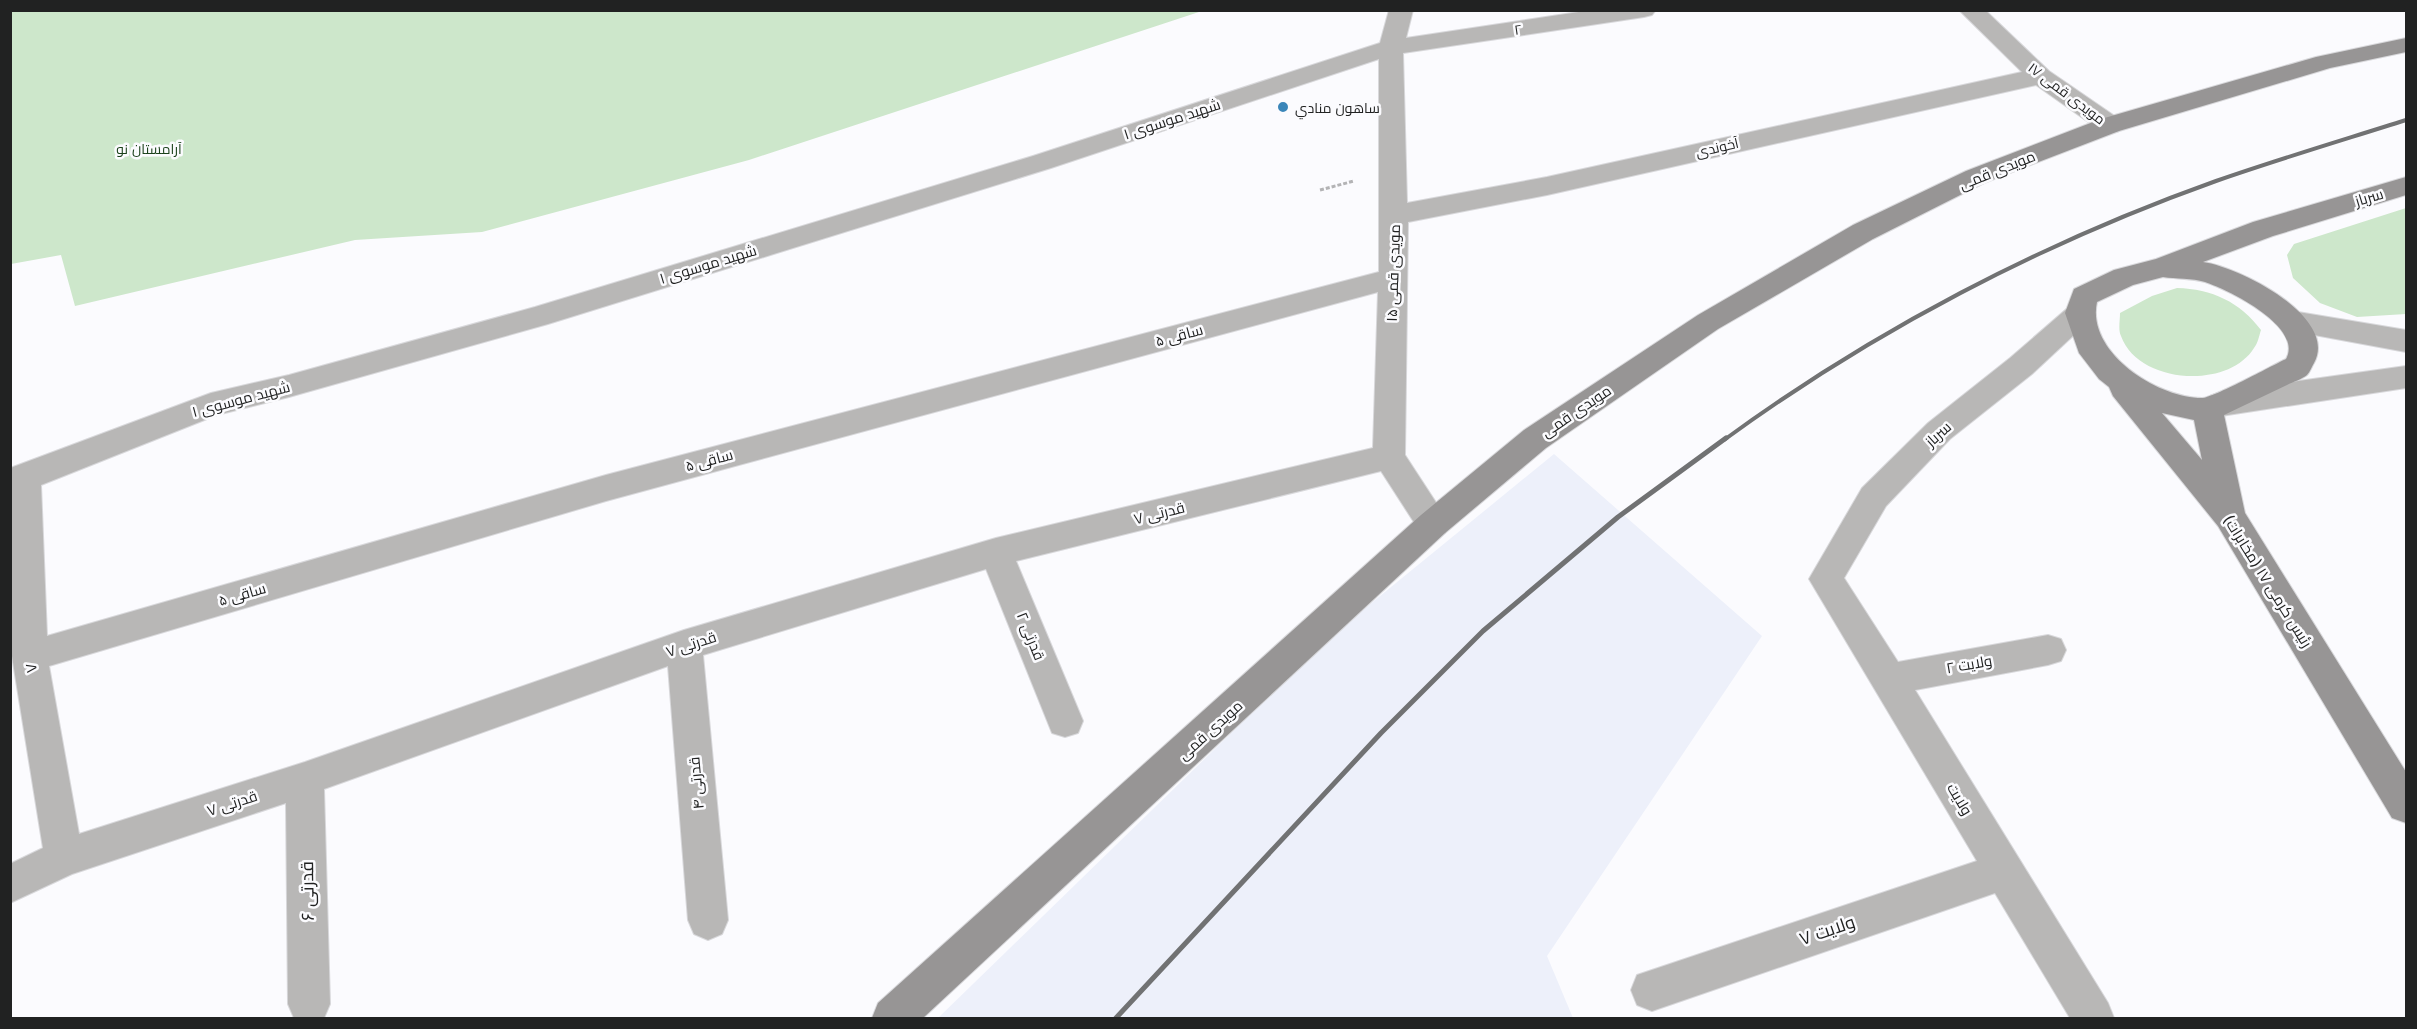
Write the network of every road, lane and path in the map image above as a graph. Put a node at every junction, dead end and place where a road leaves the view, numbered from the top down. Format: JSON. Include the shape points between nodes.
{"nodes":[{"id":1,"x":1401,"y":10,"type":"edge"},
{"id":2,"x":1644,"y":10,"type":"edge"},
{"id":3,"x":1971,"y":10,"type":"edge"},
{"id":4,"x":2406,"y":45,"type":"edge"},
{"id":5,"x":1391,"y":47,"type":"junction"},
{"id":6,"x":2040,"y":76,"type":"junction"},
{"id":7,"x":2110,"y":125,"type":"junction"},
{"id":8,"x":2406,"y":186,"type":"edge"},
{"id":9,"x":1394,"y":215,"type":"junction"},
{"id":10,"x":2163,"y":267,"type":"junction"},
{"id":11,"x":1392,"y":278,"type":"junction"},
{"id":12,"x":2080,"y":313,"type":"junction"},
{"id":13,"x":2292,"y":322,"type":"junction"},
{"id":14,"x":2406,"y":341,"type":"edge"},
{"id":15,"x":2110,"y":371,"type":"junction"},
{"id":16,"x":2405,"y":379,"type":"edge"},
{"id":17,"x":2214,"y":407,"type":"junction"},
{"id":18,"x":1389,"y":457,"type":"junction"},
{"id":19,"x":17,"y":479,"type":"edge"},
{"id":20,"x":2230,"y":517,"type":"junction"},
{"id":21,"x":1433,"y":524,"type":"junction"},
{"id":22,"x":996,"y":552,"type":"junction"},
{"id":23,"x":1826,"y":579,"type":"joint"},
{"id":24,"x":20,"y":595,"type":"edge"},
{"id":25,"x":684,"y":645,"type":"junction"},
{"id":26,"x":2048,"y":650,"type":"dead end"},
{"id":27,"x":30,"y":656,"type":"junction"},
{"id":28,"x":1889,"y":679,"type":"junction"},
{"id":29,"x":1065,"y":721,"type":"dead end"},
{"id":30,"x":305,"y":778,"type":"junction"},
{"id":31,"x":2406,"y":805,"type":"edge"},
{"id":32,"x":64,"y":858,"type":"junction"},
{"id":33,"x":2003,"y":871,"type":"junction"},
{"id":34,"x":10,"y":884,"type":"edge"},
{"id":35,"x":708,"y":920,"type":"dead end"},
{"id":36,"x":1652,"y":990,"type":"dead end"},
{"id":37,"x":309,"y":1004,"type":"dead end"},
{"id":38,"x":893,"y":1018,"type":"edge"},
{"id":39,"x":2093,"y":1018,"type":"edge"}],
"edges":[{"from":1,"to":5,"type":"street","name":"مویدی قمی ۱۵"},
{"from":2,"to":5,"type":"street","name":"۲"},
{"from":3,"to":6,"type":"street","name":"مویدی قمی ۱۷"},
{"from":4,"to":7,"type":"street","name":"مویدی قمی","via":[[2325,62]]},
{"from":5,"to":9,"type":"street","name":"مویدی قمی ۱۵"},
{"from":5,"to":19,"type":"street","name":"شهید موسوی ۱","via":[[1042,162],[538,317],[211,405]]},
{"from":6,"to":7,"type":"street","name":"مویدی قمی ۱۷"},
{"from":6,"to":9,"type":"street","name":"آخوندی","via":[[1547,186]]},
{"from":7,"to":21,"type":"street","name":"مویدی قمی","via":[[1975,177],[1863,232],[1708,322],[1535,439]]},
{"from":8,"to":10,"type":"street","name":"سرباز","via":[[2263,229]]},
{"from":9,"to":11,"type":"street","name":"مویدی قمی ۱۵"},
{"from":10,"to":12,"type":"street","via":[[2124,277],[2084,296]]},
{"from":10,"to":13,"type":"street","via":[[2210,273],[2256,294]]},
{"from":11,"to":18,"type":"street","name":"مویدی قمی ۱۵"},
{"from":11,"to":27,"type":"street","name":"ساقی ۵","via":[[606,488]]},
{"from":12,"to":15,"type":"street","via":[[2094,353]]},
{"from":12,"to":23,"type":"street","name":"سرباز","via":[[1939,431],[1874,497]]},
{"from":13,"to":14,"type":"street"},
{"from":13,"to":17,"type":"street","via":[[2302,338],[2304,354],[2297,367]]},
{"from":15,"to":17,"type":"street","via":[[2155,399],[2181,407]]},
{"from":15,"to":20,"type":"street","name":"رئیس کرمی ۱۷ (مخابرات)"},
{"from":16,"to":17,"type":"street"},
{"from":17,"to":20,"type":"street"},
{"from":18,"to":21,"type":"street"},
{"from":18,"to":22,"type":"street","name":"قدرتی ۷"},
{"from":19,"to":24,"type":"street","name":"۸"},
{"from":20,"to":31,"type":"street","name":"رئیس کرمی ۱۷ (مخابرات)"},
{"from":21,"to":38,"type":"street","name":"مویدی قمی"},
{"from":22,"to":25,"type":"street","name":"قدرتی ۷"},
{"from":22,"to":29,"type":"street","name":"قدرتی ۲"},
{"from":23,"to":28,"type":"street","name":"ولایت"},
{"from":24,"to":27,"type":"street","name":"۸"},
{"from":25,"to":30,"type":"street","name":"قدرتی ۷"},
{"from":25,"to":35,"type":"street","name":"قدرتی ۴"},
{"from":26,"to":28,"type":"street","name":"ولایت ۲"},
{"from":27,"to":32,"type":"street","name":"۸"},
{"from":28,"to":33,"type":"street","name":"ولایت"},
{"from":30,"to":32,"type":"street","name":"قدرتی ۷"},
{"from":30,"to":37,"type":"street","name":"قدرتی ۶"},
{"from":32,"to":34,"type":"street","name":"قدرتی ۷"},
{"from":33,"to":36,"type":"street","name":"ولایت ۷"},
{"from":33,"to":39,"type":"street","name":"ولایت"}]}
